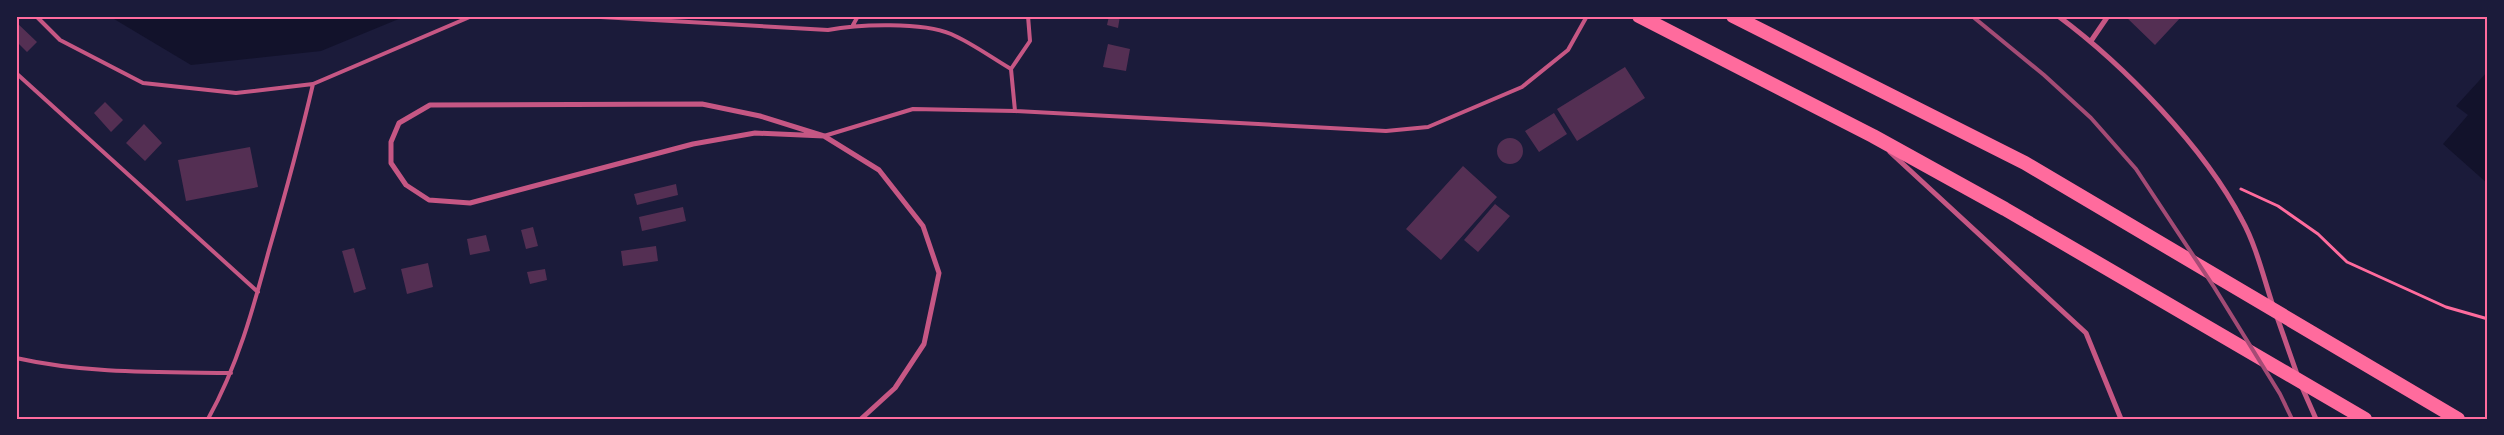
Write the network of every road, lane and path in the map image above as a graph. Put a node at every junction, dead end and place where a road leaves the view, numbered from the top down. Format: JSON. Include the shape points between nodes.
{"nodes":[{"id":1,"x":36,"y":16,"type":"edge"},
{"id":2,"x":472,"y":16,"type":"edge"},
{"id":3,"x":583,"y":16,"type":"edge"},
{"id":4,"x":858,"y":16,"type":"edge"},
{"id":5,"x":1028,"y":16,"type":"edge"},
{"id":6,"x":1587,"y":16,"type":"edge"},
{"id":7,"x":1639,"y":16,"type":"edge"},
{"id":8,"x":1733,"y":16,"type":"edge"},
{"id":9,"x":2058,"y":16,"type":"edge"},
{"id":10,"x":2108,"y":16,"type":"edge"},
{"id":11,"x":854,"y":25,"type":"junction"},
{"id":12,"x":2091,"y":41,"type":"junction"},
{"id":13,"x":1011,"y":69,"type":"junction"},
{"id":14,"x":16,"y":73,"type":"edge"},
{"id":15,"x":313,"y":84,"type":"junction"},
{"id":16,"x":1015,"y":111,"type":"junction"},
{"id":17,"x":824,"y":136,"type":"junction"},
{"id":18,"x":1873,"y":136,"type":"junction"},
{"id":19,"x":2214,"y":177,"type":"junction"},
{"id":20,"x":258,"y":292,"type":"junction"},
{"id":21,"x":2488,"y":319,"type":"edge"},
{"id":22,"x":16,"y":358,"type":"edge"},
{"id":23,"x":231,"y":373,"type":"junction"},
{"id":24,"x":208,"y":419,"type":"edge"},
{"id":25,"x":861,"y":419,"type":"edge"},
{"id":26,"x":2120,"y":419,"type":"edge"},
{"id":27,"x":2316,"y":419,"type":"edge"},
{"id":28,"x":2365,"y":419,"type":"edge"},
{"id":29,"x":2458,"y":419,"type":"edge"}],
"edges":[{"from":1,"to":15,"type":"lane","via":[[60,40],[143,84],[236,93]]},
{"from":2,"to":15,"type":"lane"},
{"from":3,"to":11,"type":"lane","via":[[828,30]]},
{"from":4,"to":11,"type":"lane"},
{"from":5,"to":13,"type":"lane","via":[[1030,41]]},
{"from":6,"to":16,"type":"lane","via":[[1568,50],[1522,87],[1428,127],[1386,131]]},
{"from":7,"to":18,"type":"highway"},
{"from":8,"to":29,"type":"highway","via":[[2025,164]]},
{"from":9,"to":12,"type":"street"},
{"from":10,"to":12,"type":"street"},
{"from":11,"to":13,"type":"lane","via":[[908,27],[950,34]]},
{"from":12,"to":19,"type":"street","via":[[2136,84]]},
{"from":13,"to":16,"type":"lane"},
{"from":14,"to":20,"type":"lane"},
{"from":15,"to":20,"type":"lane"},
{"from":16,"to":17,"type":"lane","via":[[913,109]]},
{"from":17,"to":17,"type":"street","via":[[760,116],[702,104],[430,105],[399,123],[391,142],[391,163],[406,186],[429,200],[470,203],[693,144],[756,134]]},
{"from":17,"to":25,"type":"street","via":[[879,170],[923,226],[939,273],[924,344],[895,388]]},
{"from":18,"to":26,"type":"street","via":[[2086,332]]},
{"from":18,"to":28,"type":"highway","via":[[2005,209]]},
{"from":19,"to":21,"type":"path","via":[[2278,206],[2318,234],[2347,262],[2446,307]]},
{"from":19,"to":27,"type":"street","via":[[2243,221]]},
{"from":20,"to":23,"type":"lane"},
{"from":22,"to":23,"type":"lane","via":[[49,366],[101,371]]},
{"from":23,"to":24,"type":"lane"}]}
